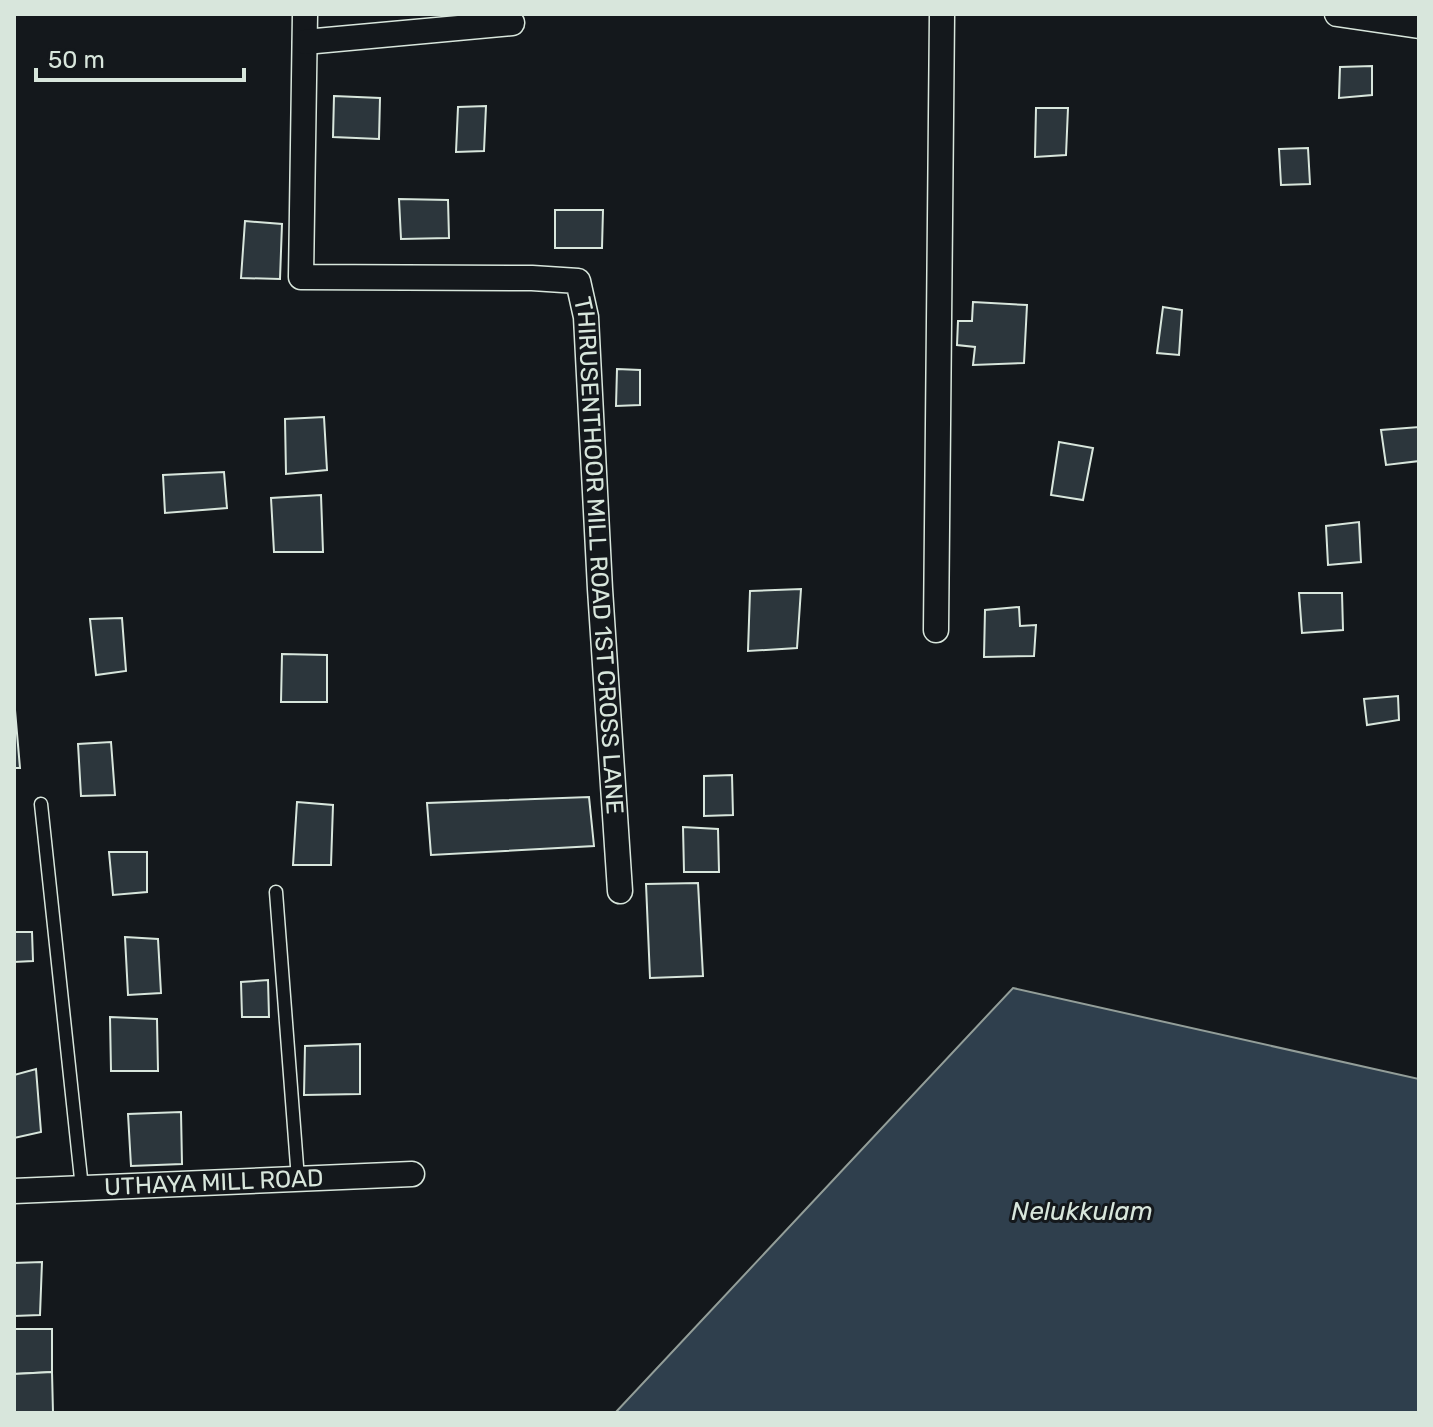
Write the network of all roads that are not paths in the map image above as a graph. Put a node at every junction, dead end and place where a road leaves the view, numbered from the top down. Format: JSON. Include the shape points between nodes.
{"nodes":[{"id":1,"x":305,"y":14,"type":"edge"},
{"id":2,"x":942,"y":14,"type":"edge"},
{"id":3,"x":1337,"y":14,"type":"edge"},
{"id":4,"x":512,"y":23,"type":"dead end"},
{"id":5,"x":1419,"y":26,"type":"edge"},
{"id":6,"x":305,"y":42,"type":"junction"},
{"id":7,"x":936,"y":630,"type":"dead end"},
{"id":8,"x":41,"y":804,"type":"dead end"},
{"id":9,"x":620,"y":891,"type":"dead end"},
{"id":10,"x":276,"y":892,"type":"dead end"},
{"id":11,"x":412,"y":1174,"type":"dead end"},
{"id":12,"x":298,"y":1179,"type":"junction"},
{"id":13,"x":82,"y":1188,"type":"junction"},
{"id":14,"x":14,"y":1191,"type":"edge"}],
"edges":[{"from":1,"to":6,"type":"street","name":"THIRUSENTHOOR MILL ROAD 1ST CROSS LANE"},
{"from":2,"to":7,"type":"street"},
{"from":3,"to":5,"type":"street"},
{"from":4,"to":6,"type":"street"},
{"from":6,"to":9,"type":"street","name":"THIRUSENTHOOR MILL ROAD 1ST CROSS LANE","via":[[301,277],[578,281],[586,317]]},
{"from":8,"to":13,"type":"lane"},
{"from":10,"to":12,"type":"lane"},
{"from":11,"to":12,"type":"street","name":"UTHAYA MILL ROAD"},
{"from":12,"to":13,"type":"street","name":"UTHAYA MILL ROAD"},
{"from":13,"to":14,"type":"street","name":"UTHAYA MILL ROAD"}]}
